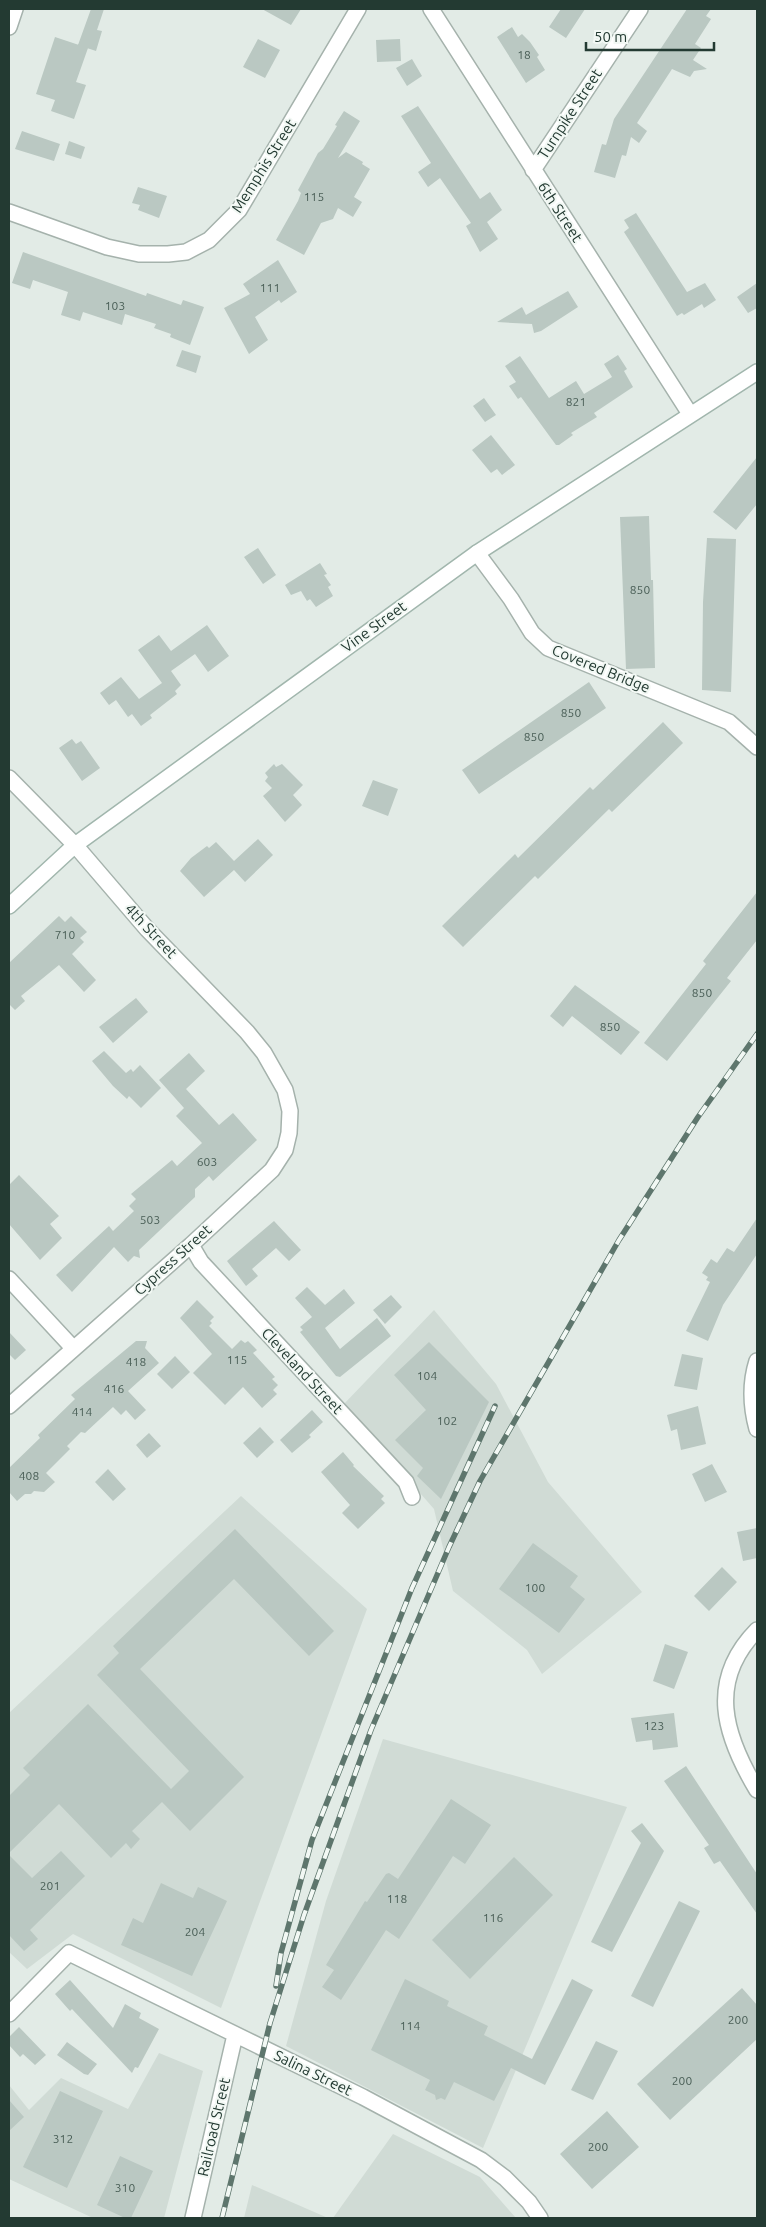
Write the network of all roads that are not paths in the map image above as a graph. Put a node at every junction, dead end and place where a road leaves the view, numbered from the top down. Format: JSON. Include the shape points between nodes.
{"nodes":[{"id":1,"x":15,"y":9,"type":"edge"},
{"id":2,"x":358,"y":9,"type":"edge"},
{"id":3,"x":431,"y":9,"type":"edge"},
{"id":4,"x":640,"y":9,"type":"edge"},
{"id":5,"x":9,"y":27,"type":"edge"},
{"id":6,"x":533,"y":170,"type":"junction"},
{"id":7,"x":9,"y":212,"type":"edge"},
{"id":8,"x":757,"y":372,"type":"edge"},
{"id":9,"x":690,"y":414,"type":"junction"},
{"id":10,"x":477,"y":553,"type":"junction"},
{"id":11,"x":757,"y":747,"type":"edge"},
{"id":12,"x":9,"y":778,"type":"edge"},
{"id":13,"x":75,"y":845,"type":"junction"},
{"id":14,"x":9,"y":906,"type":"edge"},
{"id":15,"x":285,"y":1090,"type":"joint"},
{"id":16,"x":191,"y":1245,"type":"junction"},
{"id":17,"x":9,"y":1279,"type":"edge"},
{"id":18,"x":73,"y":1348,"type":"junction"},
{"id":19,"x":757,"y":1361,"type":"edge"},
{"id":20,"x":9,"y":1406,"type":"edge"},
{"id":21,"x":757,"y":1429,"type":"edge"},
{"id":22,"x":412,"y":1496,"type":"dead end"},
{"id":23,"x":757,"y":1630,"type":"edge"},
{"id":24,"x":757,"y":1790,"type":"edge"},
{"id":25,"x":9,"y":2014,"type":"edge"},
{"id":26,"x":235,"y":2035,"type":"junction"},
{"id":27,"x":193,"y":2218,"type":"edge"},
{"id":28,"x":540,"y":2218,"type":"edge"}],
"edges":[{"from":1,"to":5,"type":"street"},
{"from":2,"to":7,"type":"street","name":"Memphis Street","via":[[238,210],[209,240],[186,252],[139,254],[107,247]]},
{"from":3,"to":6,"type":"street","name":"6th Street"},
{"from":4,"to":6,"type":"street","name":"Turnpike Street"},
{"from":6,"to":9,"type":"street","name":"6th Street"},
{"from":8,"to":9,"type":"street","name":"Vine Street"},
{"from":9,"to":10,"type":"street","name":"Vine Street"},
{"from":10,"to":11,"type":"street","name":"Covered Bridge","via":[[532,633],[548,648],[729,722]]},
{"from":10,"to":13,"type":"street","name":"Vine Street"},
{"from":12,"to":13,"type":"street","name":"4th Street"},
{"from":13,"to":14,"type":"street","name":"Vine Street"},
{"from":13,"to":15,"type":"street","name":"4th Street","via":[[147,928],[247,1032]]},
{"from":15,"to":16,"type":"street","name":"Cypress Street","via":[[290,1111],[285,1150],[272,1170]]},
{"from":16,"to":18,"type":"street","name":"Cypress Street"},
{"from":16,"to":22,"type":"street","name":"Cleveland Street","via":[[201,1262],[406,1482]]},
{"from":17,"to":18,"type":"street"},
{"from":18,"to":20,"type":"street","name":"Cypress Street"},
{"from":19,"to":21,"type":"street","via":[[752,1392]]},
{"from":23,"to":24,"type":"street","via":[[733,1661],[726,1680],[725,1700],[730,1731],[744,1768]]},
{"from":25,"to":26,"type":"street","name":"Salina Street","via":[[69,1953]]},
{"from":26,"to":27,"type":"street","name":"Railroad Street"},
{"from":26,"to":28,"type":"street","name":"Salina Street","via":[[363,2097],[481,2160],[505,2178]]}]}
